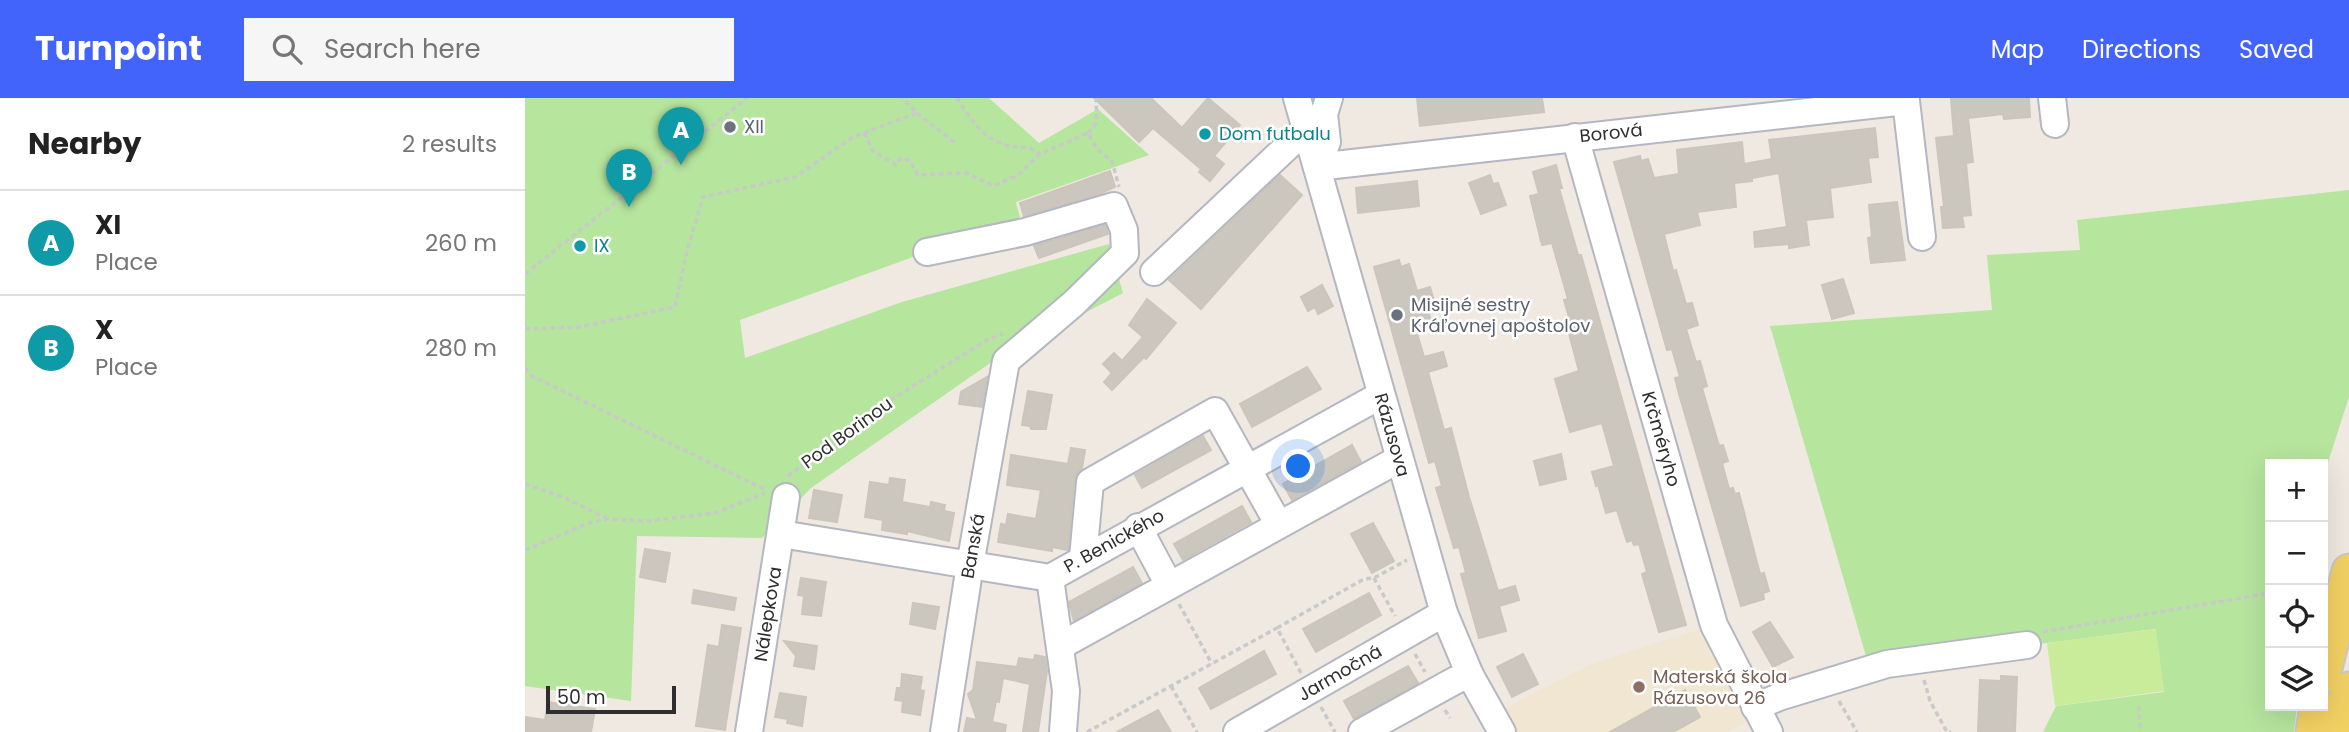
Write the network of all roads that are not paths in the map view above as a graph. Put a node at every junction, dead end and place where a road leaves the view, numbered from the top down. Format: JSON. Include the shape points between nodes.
{"nodes":[{"id":1,"x":1297,"y":98,"type":"edge"},
{"id":2,"x":1329,"y":98,"type":"edge"},
{"id":3,"x":1905,"y":100,"type":"edge"},
{"id":4,"x":1307,"y":128,"type":"junction"},
{"id":5,"x":1575,"y":137,"type":"junction"},
{"id":6,"x":1317,"y":167,"type":"junction"},
{"id":7,"x":1922,"y":237,"type":"dead end"},
{"id":8,"x":927,"y":252,"type":"dead end"},
{"id":9,"x":1154,"y":272,"type":"dead end"},
{"id":10,"x":1381,"y":395,"type":"junction"},
{"id":11,"x":1399,"y":459,"type":"junction"},
{"id":12,"x":1248,"y":468,"type":"junction"},
{"id":13,"x":781,"y":488,"type":"road end"},
{"id":14,"x":1279,"y":525,"type":"junction"},
{"id":15,"x":1138,"y":527,"type":"junction"},
{"id":16,"x":781,"y":534,"type":"junction"},
{"id":17,"x":1083,"y":558,"type":"junction"},
{"id":18,"x":970,"y":565,"type":"junction"},
{"id":19,"x":2349,"y":571,"type":"edge"},
{"id":20,"x":1050,"y":578,"type":"junction"},
{"id":21,"x":1169,"y":585,"type":"junction"},
{"id":22,"x":1444,"y":613,"type":"junction"},
{"id":23,"x":2028,"y":645,"type":"road end"},
{"id":24,"x":1060,"y":646,"type":"junction"},
{"id":25,"x":2328,"y":656,"type":"edge"},
{"id":26,"x":1470,"y":675,"type":"junction"},
{"id":27,"x":2349,"y":689,"type":"edge"},
{"id":28,"x":1755,"y":707,"type":"junction"},
{"id":29,"x":2316,"y":711,"type":"edge"},
{"id":30,"x":749,"y":732,"type":"edge"},
{"id":31,"x":944,"y":732,"type":"edge"},
{"id":32,"x":1063,"y":732,"type":"edge"},
{"id":33,"x":1237,"y":732,"type":"edge"},
{"id":34,"x":1362,"y":732,"type":"edge"},
{"id":35,"x":1502,"y":732,"type":"edge"},
{"id":36,"x":1769,"y":732,"type":"edge"},
{"id":37,"x":2313,"y":732,"type":"edge"},
{"id":38,"x":2339,"y":732,"type":"edge"}],
"edges":[{"from":1,"to":4,"type":"street","name":"Rázusova"},
{"from":2,"to":6,"type":"street","via":[[1324,114],[1327,142]]},
{"from":3,"to":5,"type":"street","name":"Borová"},
{"from":3,"to":7,"type":"street","name":"Borová"},
{"from":4,"to":6,"type":"street","name":"Rázusova"},
{"from":4,"to":9,"type":"street"},
{"from":5,"to":6,"type":"street","name":"Borová"},
{"from":5,"to":28,"type":"street","name":"Krčméryho","via":[[1714,625]]},
{"from":6,"to":10,"type":"street","name":"Rázusova"},
{"from":8,"to":18,"type":"street","name":"Banská","via":[[1025,232],[1114,206],[1124,230],[1125,253],[1006,361]]},
{"from":10,"to":11,"type":"street","name":"Rázusova"},
{"from":10,"to":12,"type":"street","name":"P. Benického"},
{"from":11,"to":14,"type":"street"},
{"from":11,"to":22,"type":"street","name":"Rázusova"},
{"from":12,"to":14,"type":"street"},
{"from":12,"to":15,"type":"street","name":"P. Benického"},
{"from":12,"to":17,"type":"street","via":[[1215,411],[1090,482]]},
{"from":13,"to":16,"type":"street","name":"Nálepkova"},
{"from":14,"to":21,"type":"street"},
{"from":15,"to":17,"type":"street","name":"P. Benického"},
{"from":15,"to":21,"type":"street"},
{"from":16,"to":18,"type":"street","name":"P. Benického"},
{"from":16,"to":30,"type":"street","name":"Nálepkova"},
{"from":17,"to":20,"type":"street","name":"P. Benického"},
{"from":18,"to":20,"type":"street","name":"P. Benického"},
{"from":18,"to":31,"type":"street","name":"Banská"},
{"from":19,"to":25,"type":"main road"},
{"from":20,"to":24,"type":"street"},
{"from":21,"to":24,"type":"street"},
{"from":22,"to":26,"type":"street","name":"Rázusova"},
{"from":22,"to":33,"type":"street","name":"Jarmočná"},
{"from":23,"to":28,"type":"street","via":[[1887,664]]},
{"from":24,"to":32,"type":"street","via":[[1066,691]]},
{"from":26,"to":34,"type":"street","via":[[1440,701]]},
{"from":26,"to":35,"type":"street","name":"Rázusova"},
{"from":27,"to":38,"type":"main road"},
{"from":28,"to":36,"type":"street","name":"Krčméryho"},
{"from":29,"to":37,"type":"main road"}]}
